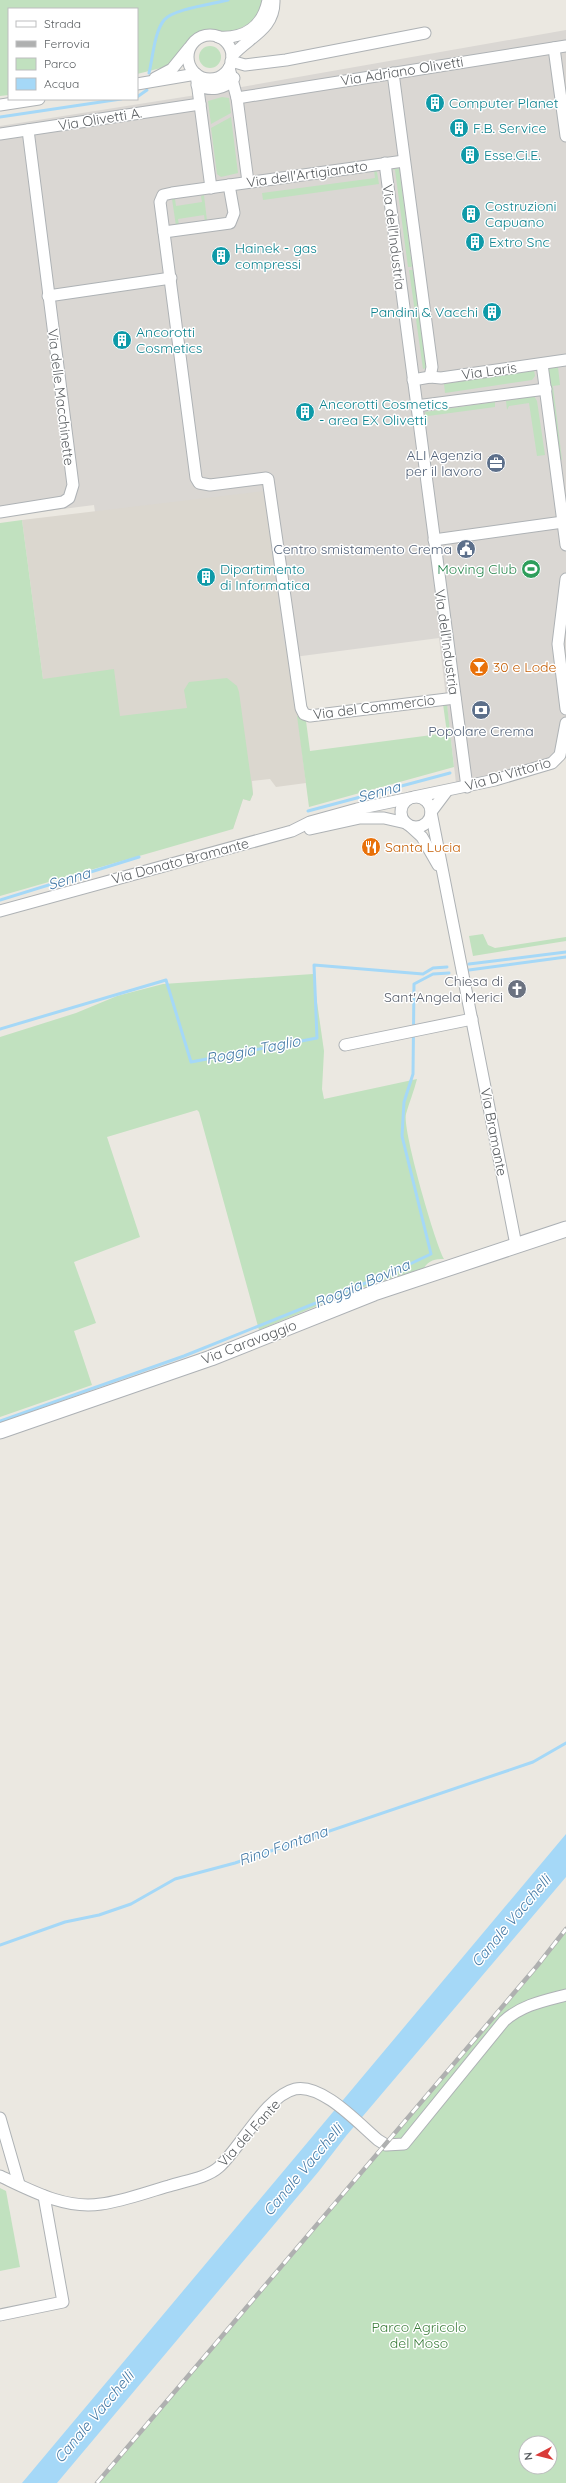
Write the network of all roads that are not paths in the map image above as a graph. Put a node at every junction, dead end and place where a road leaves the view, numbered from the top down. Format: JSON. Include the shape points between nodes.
{"nodes":[{"id":1,"x":268,"y":0,"type":"edge"},
{"id":2,"x":274,"y":0,"type":"edge"},
{"id":3,"x":425,"y":33,"type":"dead end"},
{"id":4,"x":218,"y":37,"type":"junction"},
{"id":5,"x":191,"y":46,"type":"junction"},
{"id":6,"x":566,"y":46,"type":"edge"},
{"id":7,"x":554,"y":48,"type":"junction"},
{"id":8,"x":231,"y":62,"type":"junction"},
{"id":9,"x":393,"y":73,"type":"junction"},
{"id":10,"x":234,"y":78,"type":"junction"},
{"id":11,"x":197,"y":79,"type":"junction"},
{"id":12,"x":141,"y":84,"type":"edge"},
{"id":13,"x":238,"y":98,"type":"junction"},
{"id":14,"x":32,"y":100,"type":"edge"},
{"id":15,"x":200,"y":104,"type":"junction"},
{"id":16,"x":0,"y":105,"type":"edge"},
{"id":17,"x":28,"y":130,"type":"junction"},
{"id":18,"x":0,"y":134,"type":"edge"},
{"id":19,"x":566,"y":136,"type":"edge"},
{"id":20,"x":404,"y":161,"type":"junction"},
{"id":21,"x":385,"y":163,"type":"junction"},
{"id":22,"x":248,"y":182,"type":"junction"},
{"id":23,"x":230,"y":185,"type":"junction"},
{"id":24,"x":211,"y":188,"type":"junction"},
{"id":25,"x":164,"y":232,"type":"junction"},
{"id":26,"x":171,"y":278,"type":"junction"},
{"id":27,"x":48,"y":296,"type":"junction"},
{"id":28,"x":566,"y":360,"type":"edge"},
{"id":29,"x":542,"y":364,"type":"junction"},
{"id":30,"x":430,"y":377,"type":"junction"},
{"id":31,"x":413,"y":380,"type":"junction"},
{"id":32,"x":546,"y":389,"type":"junction"},
{"id":33,"x":416,"y":406,"type":"junction"},
{"id":34,"x":0,"y":512,"type":"edge"},
{"id":35,"x":563,"y":522,"type":"junction"},
{"id":36,"x":434,"y":540,"type":"junction"},
{"id":37,"x":566,"y":545,"type":"edge"},
{"id":38,"x":566,"y":579,"type":"edge"},
{"id":39,"x":455,"y":698,"type":"junction"},
{"id":40,"x":566,"y":709,"type":"edge"},
{"id":41,"x":566,"y":723,"type":"edge"},
{"id":42,"x":467,"y":787,"type":"junction"},
{"id":43,"x":446,"y":792,"type":"junction"},
{"id":44,"x":412,"y":798,"type":"junction"},
{"id":45,"x":431,"y":812,"type":"junction"},
{"id":46,"x":408,"y":824,"type":"junction"},
{"id":47,"x":292,"y":831,"type":"junction"},
{"id":48,"x":444,"y":878,"type":"junction"},
{"id":49,"x":0,"y":911,"type":"edge"},
{"id":50,"x":472,"y":1019,"type":"junction"},
{"id":51,"x":345,"y":1045,"type":"dead end"},
{"id":52,"x":566,"y":1229,"type":"edge"},
{"id":53,"x":516,"y":1245,"type":"junction"},
{"id":54,"x":0,"y":1431,"type":"edge"},
{"id":55,"x":566,"y":1995,"type":"edge"},
{"id":56,"x":0,"y":2118,"type":"edge"},
{"id":57,"x":0,"y":2176,"type":"edge"},
{"id":58,"x":19,"y":2184,"type":"junction"},
{"id":59,"x":44,"y":2196,"type":"junction"},
{"id":60,"x":0,"y":2315,"type":"edge"}],
"edges":[{"from":1,"to":4,"type":"street","via":[[263,16],[252,29],[239,36]]},
{"from":2,"to":8,"type":"street","via":[[272,18]]},
{"from":3,"to":8,"type":"street","via":[[286,60],[245,66]]},
{"from":4,"to":5,"type":"street","via":[[206,35]]},
{"from":4,"to":8,"type":"street","via":[[228,44]]},
{"from":5,"to":11,"type":"street","via":[[189,64]]},
{"from":5,"to":12,"type":"street","via":[[172,69]]},
{"from":6,"to":7,"type":"street","name":"Via Adriano Olivetti"},
{"from":7,"to":9,"type":"street","name":"Via Adriano Olivetti"},
{"from":7,"to":19,"type":"street"},
{"from":8,"to":10,"type":"street"},
{"from":8,"to":11,"type":"street","via":[[225,73],[214,78]]},
{"from":9,"to":13,"type":"street","name":"Via Adriano Olivetti"},
{"from":9,"to":20,"type":"street","name":"Via dell'Industria"},
{"from":10,"to":11,"type":"street","via":[[224,87],[210,89]]},
{"from":10,"to":13,"type":"street"},
{"from":11,"to":12,"type":"street"},
{"from":11,"to":15,"type":"street"},
{"from":13,"to":22,"type":"street"},
{"from":14,"to":16,"type":"street"},
{"from":15,"to":17,"type":"street","name":"Via Olivetti A."},
{"from":15,"to":24,"type":"street"},
{"from":17,"to":18,"type":"street","name":"Via Olivetti A."},
{"from":17,"to":27,"type":"street","name":"Via delle Macchinette"},
{"from":20,"to":21,"type":"street","name":"Via dell'Artigianato"},
{"from":20,"to":30,"type":"street","name":"Via dell'Industria","via":[[432,367]]},
{"from":21,"to":22,"type":"street","name":"Via dell'Artigianato"},
{"from":21,"to":31,"type":"street","name":"Via dell'Industria"},
{"from":22,"to":23,"type":"street","name":"Via dell'Artigianato"},
{"from":23,"to":24,"type":"street","name":"Via dell'Artigianato"},
{"from":23,"to":25,"type":"street","via":[[234,213],[230,223]]},
{"from":24,"to":25,"type":"street","name":"Via del Commercio","via":[[163,195],[160,202]]},
{"from":25,"to":26,"type":"street","name":"Via del Commercio"},
{"from":26,"to":27,"type":"street"},
{"from":26,"to":39,"type":"street","name":"Via del Commercio","via":[[196,478],[199,483],[210,485],[266,478],[269,482],[301,708],[304,714],[310,716]]},
{"from":27,"to":34,"type":"street","name":"Via delle Macchinette","via":[[73,485],[69,498],[56,503]]},
{"from":28,"to":29,"type":"street","name":"Via Laris"},
{"from":29,"to":30,"type":"street","name":"Via Laris","via":[[441,378]]},
{"from":29,"to":32,"type":"street"},
{"from":30,"to":31,"type":"street","name":"Via Laris"},
{"from":31,"to":33,"type":"street","name":"Via dell'Industria"},
{"from":32,"to":33,"type":"street","name":"Via Laris"},
{"from":32,"to":35,"type":"street"},
{"from":33,"to":36,"type":"street","name":"Via dell'Industria"},
{"from":35,"to":36,"type":"street"},
{"from":35,"to":37,"type":"street"},
{"from":36,"to":39,"type":"street","name":"Via dell'Industria"},
{"from":38,"to":40,"type":"street","via":[[558,644]]},
{"from":39,"to":42,"type":"street","name":"Via dell'Industria"},
{"from":41,"to":42,"type":"street","name":"Via Di Vittorio","via":[[557,761]]},
{"from":42,"to":43,"type":"street","name":"Via Di Vittorio"},
{"from":43,"to":44,"type":"street","name":"Via Di Vittorio"},
{"from":43,"to":45,"type":"street","name":"Via Di Vittorio"},
{"from":44,"to":45,"type":"street","via":[[427,802]]},
{"from":44,"to":46,"type":"street","via":[[401,810]]},
{"from":44,"to":47,"type":"street","name":"Via Donato Bramante","via":[[323,819]]},
{"from":45,"to":46,"type":"street","via":[[428,822],[424,825]]},
{"from":45,"to":48,"type":"street","name":"Via Bramante"},
{"from":46,"to":47,"type":"street","name":"Via Donato Bramante","via":[[384,818],[360,818]]},
{"from":46,"to":48,"type":"street","name":"Via Bramante","via":[[422,837]]},
{"from":47,"to":49,"type":"street","name":"Via Donato Bramante"},
{"from":48,"to":50,"type":"street","name":"Via Bramante"},
{"from":50,"to":51,"type":"street"},
{"from":50,"to":53,"type":"street","name":"Via Bramante"},
{"from":52,"to":53,"type":"street","name":"Via Caravaggio"},
{"from":53,"to":54,"type":"street","name":"Via Caravaggio","via":[[374,1293],[211,1358]]},
{"from":55,"to":59,"type":"street","name":"Via del Fante","via":[[514,2011],[404,2144],[386,2145],[332,2102],[310,2089],[294,2089],[274,2101],[219,2168],[197,2178],[101,2204],[78,2204]]},
{"from":56,"to":58,"type":"street"},
{"from":57,"to":58,"type":"street","name":"Via del Fante"},
{"from":58,"to":59,"type":"street","name":"Via del Fante"},
{"from":59,"to":60,"type":"street","via":[[63,2302]]}]}
